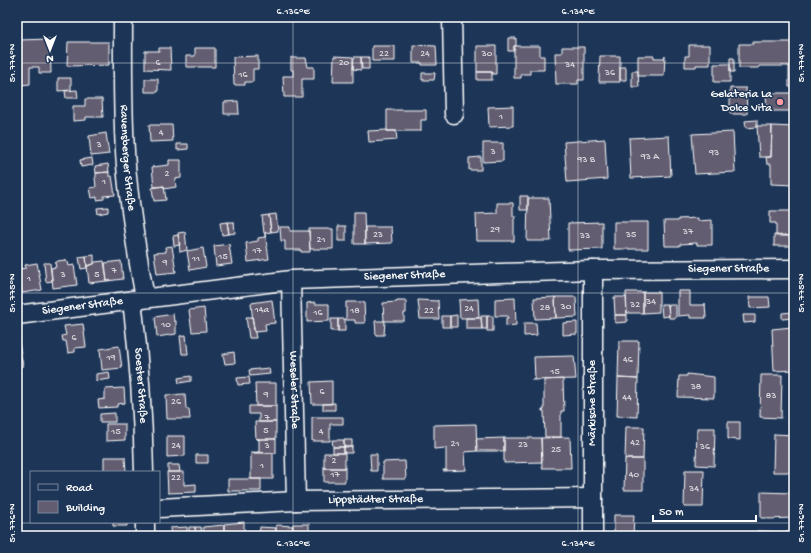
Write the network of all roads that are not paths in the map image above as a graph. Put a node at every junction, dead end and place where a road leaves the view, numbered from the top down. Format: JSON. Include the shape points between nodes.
{"nodes":[{"id":1,"x":124,"y":17,"type":"edge"},
{"id":2,"x":452,"y":17,"type":"edge"},
{"id":3,"x":454,"y":114,"type":"dead end"},
{"id":4,"x":794,"y":269,"type":"edge"},
{"id":5,"x":593,"y":270,"type":"junction"},
{"id":6,"x":290,"y":280,"type":"junction"},
{"id":7,"x":138,"y":299,"type":"junction"},
{"id":8,"x":17,"y":316,"type":"edge"},
{"id":9,"x":144,"y":471,"type":"edge"},
{"id":10,"x":593,"y":498,"type":"junction"},
{"id":11,"x":296,"y":501,"type":"junction"},
{"id":12,"x":160,"y":508,"type":"edge"},
{"id":13,"x":145,"y":523,"type":"edge"},
{"id":14,"x":146,"y":536,"type":"edge"},
{"id":15,"x":593,"y":536,"type":"edge"}],
"edges":[{"from":1,"to":7,"type":"street","name":"Ravensberger Straße","via":[[126,166],[137,255]]},
{"from":2,"to":3,"type":"street"},
{"from":4,"to":5,"type":"street","name":"Siegener Straße"},
{"from":5,"to":6,"type":"street","name":"Siegener Straße"},
{"from":5,"to":10,"type":"street","name":"Märkische Straße"},
{"from":6,"to":7,"type":"street","name":"Siegener Straße"},
{"from":6,"to":11,"type":"street","name":"Weseler Straße"},
{"from":7,"to":8,"type":"street","name":"Siegener Straße"},
{"from":7,"to":9,"type":"street","name":"Soester Straße"},
{"from":10,"to":11,"type":"street","name":"Lippstädter Straße"},
{"from":10,"to":15,"type":"street","name":"Märkische Straße"},
{"from":11,"to":12,"type":"street","name":"Lippstädter Straße"},
{"from":13,"to":14,"type":"street"}]}
